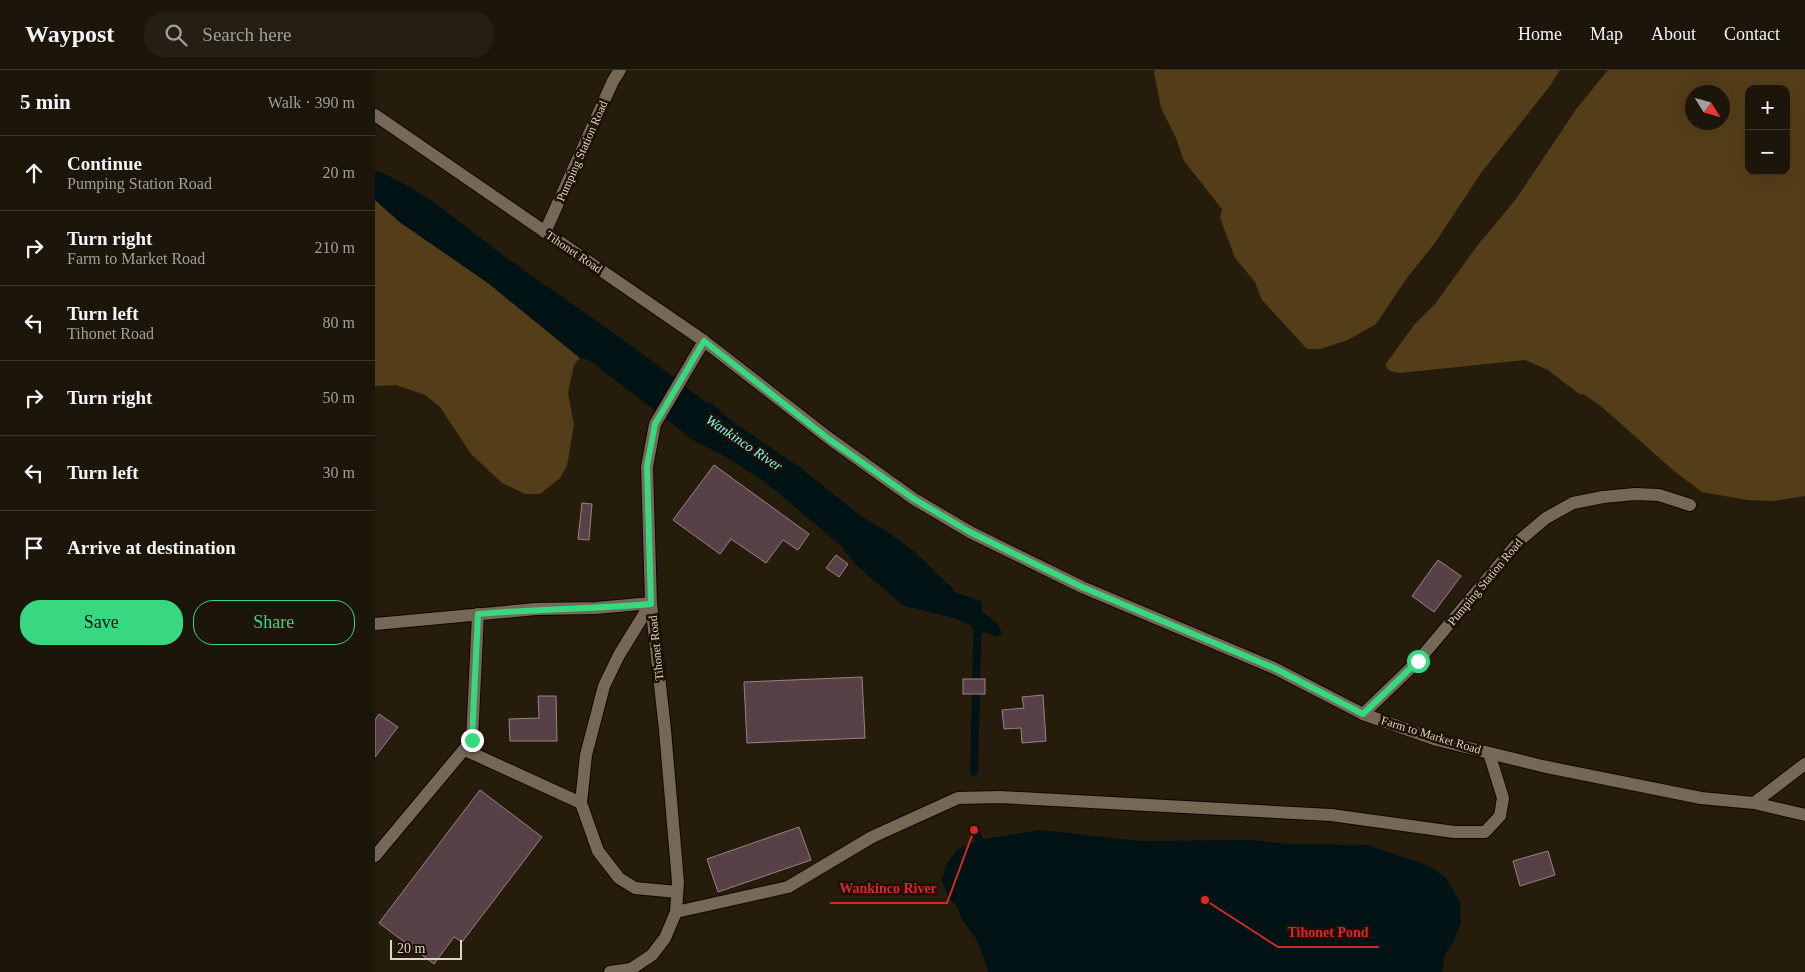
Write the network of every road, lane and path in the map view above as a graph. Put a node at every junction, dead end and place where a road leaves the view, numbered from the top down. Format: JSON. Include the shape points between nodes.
{"nodes":[{"id":1,"x":620,"y":70,"type":"edge"},
{"id":2,"x":375,"y":115,"type":"edge"},
{"id":3,"x":545,"y":232,"type":"junction"},
{"id":4,"x":704,"y":341,"type":"junction"},
{"id":5,"x":1690,"y":505,"type":"dead end"},
{"id":6,"x":651,"y":604,"type":"junction"},
{"id":7,"x":478,"y":614,"type":"junction"},
{"id":8,"x":375,"y":624,"type":"edge"},
{"id":9,"x":1363,"y":714,"type":"junction"},
{"id":10,"x":465,"y":750,"type":"junction"},
{"id":11,"x":1489,"y":753,"type":"junction"},
{"id":12,"x":1805,"y":764,"type":"edge"},
{"id":13,"x":581,"y":803,"type":"junction"},
{"id":14,"x":1754,"y":803,"type":"junction"},
{"id":15,"x":1805,"y":815,"type":"edge"},
{"id":16,"x":375,"y":856,"type":"edge"},
{"id":17,"x":677,"y":892,"type":"junction"},
{"id":18,"x":676,"y":912,"type":"junction"},
{"id":19,"x":638,"y":968,"type":"edge"},
{"id":20,"x":610,"y":972,"type":"edge"}],
"edges":[{"from":1,"to":3,"type":"street","name":"Pumping Station Road"},
{"from":2,"to":3,"type":"street","name":"Tihonet Road"},
{"from":3,"to":4,"type":"street","name":"Tihonet Road"},
{"from":4,"to":6,"type":"street","name":"Tihonet Road","via":[[655,424],[647,466]]},
{"from":4,"to":9,"type":"street","name":"Farm to Market Road","via":[[830,440],[914,499],[970,532],[1082,587],[1274,668]]},
{"from":5,"to":9,"type":"street","name":"Pumping Station Road","via":[[1659,495],[1603,496],[1573,504],[1546,518],[1519,540],[1418,661]]},
{"from":6,"to":7,"type":"street"},
{"from":6,"to":13,"type":"street","via":[[604,686],[586,755]]},
{"from":6,"to":17,"type":"street","name":"Tihonet Road","via":[[665,730]]},
{"from":7,"to":8,"type":"street"},
{"from":7,"to":10,"type":"street","via":[[472,740]]},
{"from":9,"to":11,"type":"street","name":"Farm to Market Road","via":[[1437,740]]},
{"from":10,"to":13,"type":"street"},
{"from":10,"to":16,"type":"street"},
{"from":11,"to":14,"type":"street","name":"Farm to Market Road","via":[[1701,798]]},
{"from":11,"to":18,"type":"street","via":[[1503,798],[1500,816],[1485,832],[1453,832],[1331,815],[1000,797],[958,798],[872,837],[788,886]]},
{"from":12,"to":14,"type":"street"},
{"from":13,"to":17,"type":"street","via":[[598,851],[619,878],[635,888]]},
{"from":14,"to":15,"type":"street","name":"Farm to Market Road"},
{"from":17,"to":18,"type":"street","name":"Tihonet Road"},
{"from":18,"to":19,"type":"street","name":"Tihonet Road","via":[[665,938]]},
{"from":19,"to":20,"type":"street","name":"Tihonet Road"}]}
